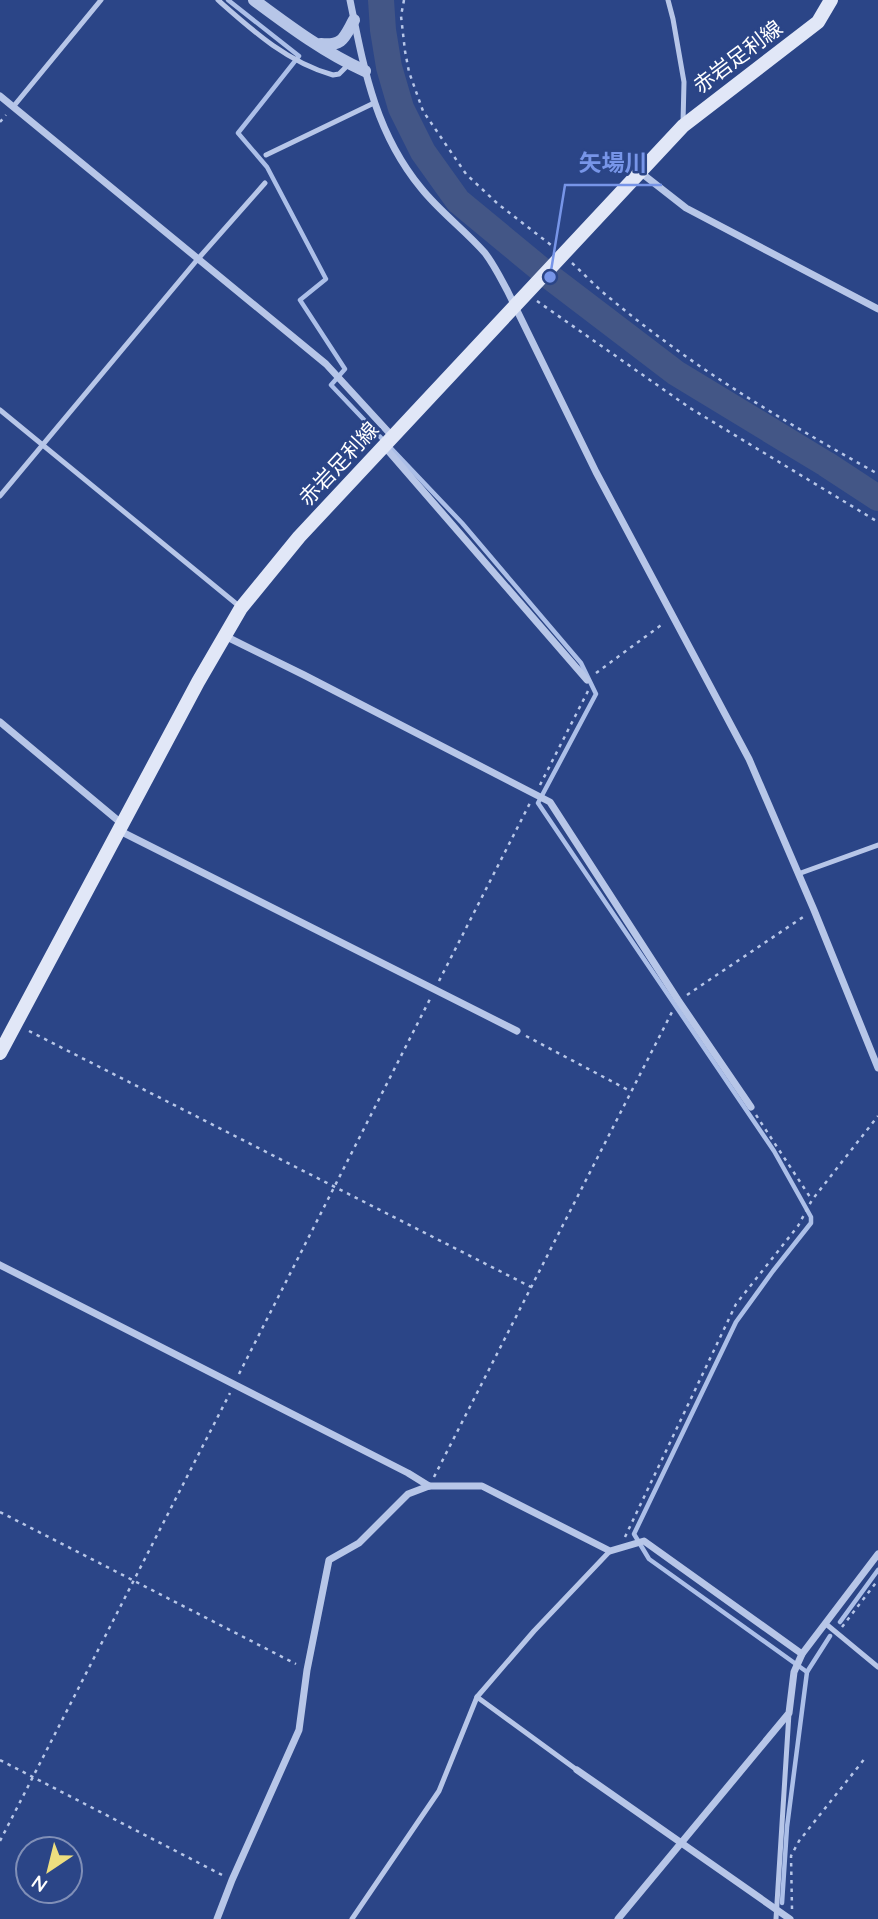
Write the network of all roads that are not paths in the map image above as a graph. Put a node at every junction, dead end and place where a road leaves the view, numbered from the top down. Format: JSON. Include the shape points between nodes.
{"nodes":[{"id":1,"x":101,"y":0,"type":"edge"},
{"id":2,"x":218,"y":0,"type":"edge"},
{"id":3,"x":254,"y":0,"type":"edge"},
{"id":4,"x":350,"y":0,"type":"edge"},
{"id":5,"x":668,"y":0,"type":"edge"},
{"id":6,"x":831,"y":0,"type":"edge"},
{"id":7,"x":354,"y":20,"type":"junction"},
{"id":8,"x":317,"y":44,"type":"junction"},
{"id":9,"x":349,"y":64,"type":"junction"},
{"id":10,"x":365,"y":71,"type":"junction"},
{"id":11,"x":0,"y":96,"type":"edge"},
{"id":12,"x":374,"y":103,"type":"junction"},
{"id":13,"x":13,"y":107,"type":"junction"},
{"id":14,"x":683,"y":126,"type":"junction"},
{"id":15,"x":266,"y":155,"type":"dead end"},
{"id":16,"x":640,"y":172,"type":"junction"},
{"id":17,"x":265,"y":183,"type":"dead end"},
{"id":18,"x":197,"y":260,"type":"junction"},
{"id":19,"x":514,"y":308,"type":"junction"},
{"id":20,"x":878,"y":309,"type":"edge"},
{"id":21,"x":0,"y":410,"type":"edge"},
{"id":22,"x":389,"y":442,"type":"junction"},
{"id":23,"x":42,"y":446,"type":"junction"},
{"id":24,"x":0,"y":496,"type":"edge"},
{"id":25,"x":241,"y":608,"type":"junction"},
{"id":26,"x":225,"y":636,"type":"junction"},
{"id":27,"x":587,"y":680,"type":"road end"},
{"id":28,"x":0,"y":722,"type":"edge"},
{"id":29,"x":119,"y":826,"type":"junction"},
{"id":30,"x":878,"y":845,"type":"edge"},
{"id":31,"x":798,"y":874,"type":"junction"},
{"id":32,"x":517,"y":1031,"type":"road end"},
{"id":33,"x":0,"y":1052,"type":"edge"},
{"id":34,"x":878,"y":1068,"type":"edge"},
{"id":35,"x":751,"y":1107,"type":"road end"},
{"id":36,"x":0,"y":1265,"type":"edge"},
{"id":37,"x":429,"y":1486,"type":"junction"},
{"id":38,"x":610,"y":1550,"type":"junction"},
{"id":39,"x":878,"y":1554,"type":"edge"},
{"id":40,"x":826,"y":1624,"type":"junction"},
{"id":41,"x":802,"y":1654,"type":"junction"},
{"id":42,"x":878,"y":1667,"type":"edge"},
{"id":43,"x":477,"y":1697,"type":"junction"},
{"id":44,"x":789,"y":1713,"type":"junction"},
{"id":45,"x":577,"y":1770,"type":"joint"},
{"id":46,"x":681,"y":1843,"type":"junction"},
{"id":47,"x":777,"y":1915,"type":"edge"},
{"id":48,"x":217,"y":1919,"type":"edge"},
{"id":49,"x":352,"y":1919,"type":"edge"},
{"id":50,"x":618,"y":1919,"type":"edge"},
{"id":51,"x":791,"y":1919,"type":"edge"}],
"edges":[{"from":1,"to":13,"type":"lane"},
{"from":2,"to":9,"type":"lane","via":[[285,55],[333,75]]},
{"from":3,"to":8,"type":"street"},
{"from":4,"to":7,"type":"street"},
{"from":5,"to":14,"type":"lane","via":[[684,82]]},
{"from":6,"to":14,"type":"main road","name":"赤岩足利線","via":[[818,22]]},
{"from":7,"to":8,"type":"street","via":[[340,43]]},
{"from":7,"to":10,"type":"street"},
{"from":8,"to":9,"type":"street"},
{"from":9,"to":10,"type":"street"},
{"from":10,"to":12,"type":"street"},
{"from":11,"to":13,"type":"street"},
{"from":12,"to":15,"type":"lane"},
{"from":12,"to":19,"type":"street","via":[[410,173],[485,254]]},
{"from":13,"to":18,"type":"street"},
{"from":14,"to":16,"type":"main road","name":"赤岩足利線"},
{"from":16,"to":19,"type":"main road","name":"赤岩足利線","via":[[561,256],[534,295]]},
{"from":16,"to":20,"type":"street","via":[[686,208]]},
{"from":17,"to":18,"type":"lane"},
{"from":18,"to":22,"type":"street","via":[[326,364]]},
{"from":18,"to":23,"type":"lane"},
{"from":19,"to":22,"type":"main road","name":"赤岩足利線"},
{"from":19,"to":31,"type":"street","via":[[749,759]]},
{"from":21,"to":23,"type":"lane"},
{"from":22,"to":25,"type":"main road","name":"赤岩足利線","via":[[299,537]]},
{"from":22,"to":27,"type":"street"},
{"from":23,"to":24,"type":"lane"},
{"from":23,"to":25,"type":"lane"},
{"from":25,"to":26,"type":"main road","name":"赤岩足利線"},
{"from":26,"to":29,"type":"main road","name":"赤岩足利線"},
{"from":26,"to":35,"type":"street","via":[[550,802]]},
{"from":28,"to":29,"type":"street"},
{"from":29,"to":32,"type":"street"},
{"from":29,"to":33,"type":"main road","name":"赤岩足利線"},
{"from":30,"to":31,"type":"lane"},
{"from":31,"to":34,"type":"street"},
{"from":36,"to":37,"type":"street"},
{"from":37,"to":38,"type":"street","via":[[482,1486]]},
{"from":37,"to":48,"type":"street","via":[[408,1494],[359,1543],[329,1560],[299,1730]]},
{"from":38,"to":41,"type":"street","via":[[644,1541]]},
{"from":38,"to":43,"type":"lane"},
{"from":39,"to":40,"type":"street"},
{"from":40,"to":41,"type":"street"},
{"from":40,"to":42,"type":"lane"},
{"from":41,"to":44,"type":"street","via":[[794,1672]]},
{"from":43,"to":45,"type":"lane"},
{"from":43,"to":49,"type":"lane","via":[[439,1791]]},
{"from":44,"to":46,"type":"street"},
{"from":44,"to":47,"type":"lane"},
{"from":45,"to":46,"type":"street"},
{"from":46,"to":47,"type":"street"},
{"from":46,"to":50,"type":"street"},
{"from":47,"to":51,"type":"street"}]}
